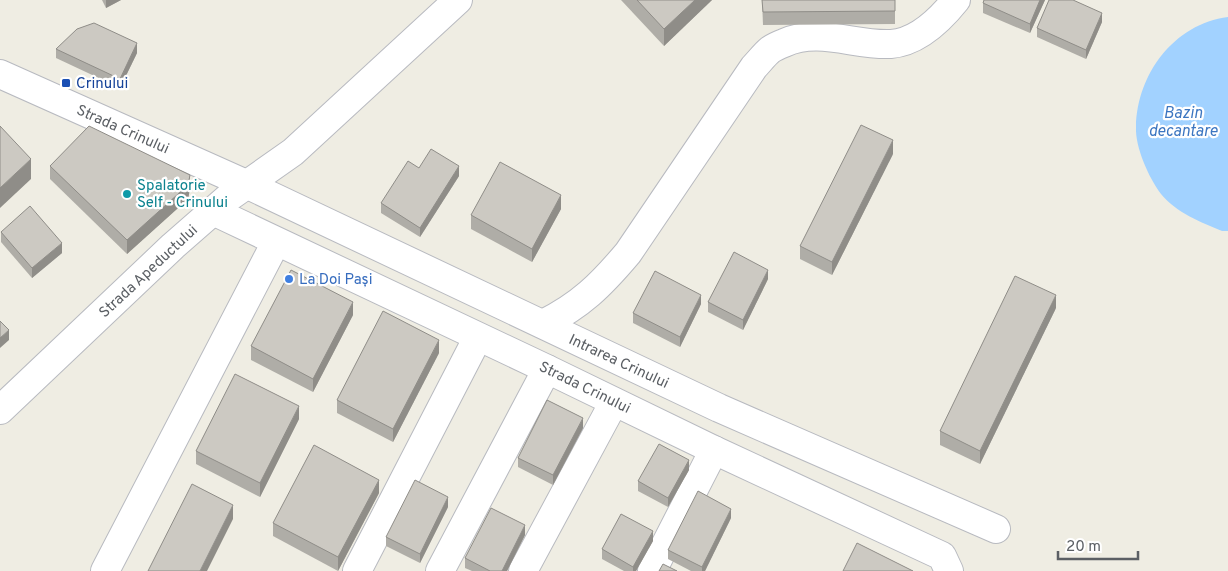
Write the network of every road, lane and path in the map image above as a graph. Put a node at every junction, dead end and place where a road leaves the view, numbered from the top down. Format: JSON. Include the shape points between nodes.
{"nodes":[{"id":1,"x":458,"y":0,"type":"edge"},
{"id":2,"x":956,"y":0,"type":"edge"},
{"id":3,"x":0,"y":74,"type":"edge"},
{"id":4,"x":246,"y":184,"type":"junction"},
{"id":5,"x":213,"y":211,"type":"junction"},
{"id":6,"x":151,"y":229,"type":"edge"},
{"id":7,"x":276,"y":242,"type":"junction"},
{"id":8,"x":173,"y":246,"type":"junction"},
{"id":9,"x":543,"y":324,"type":"junction"},
{"id":10,"x":478,"y":337,"type":"junction"},
{"id":11,"x":547,"y":369,"type":"junction"},
{"id":12,"x":614,"y":402,"type":"junction"},
{"id":13,"x":0,"y":410,"type":"edge"},
{"id":14,"x":714,"y":450,"type":"junction"},
{"id":15,"x":996,"y":529,"type":"dead end"},
{"id":16,"x":105,"y":571,"type":"edge"},
{"id":17,"x":356,"y":571,"type":"edge"},
{"id":18,"x":440,"y":571,"type":"edge"},
{"id":19,"x":523,"y":571,"type":"edge"},
{"id":20,"x":652,"y":571,"type":"edge"},
{"id":21,"x":949,"y":571,"type":"edge"}],
"edges":[{"from":1,"to":4,"type":"street","name":"Strada Apeductului","via":[[293,152]]},
{"from":2,"to":9,"type":"street","via":[[918,36],[892,44],[820,36],[793,39],[771,49],[754,67],[628,253],[582,300]]},
{"from":3,"to":4,"type":"street","name":"Strada Crinului","via":[[122,143]]},
{"from":4,"to":5,"type":"street","name":"Strada Apeductului"},
{"from":4,"to":9,"type":"street","name":"Intrarea Crinului"},
{"from":5,"to":7,"type":"street","name":"Strada Crinului"},
{"from":5,"to":8,"type":"street","name":"Strada Apeductului"},
{"from":6,"to":8,"type":"street"},
{"from":7,"to":10,"type":"street","name":"Strada Crinului"},
{"from":7,"to":16,"type":"street"},
{"from":8,"to":13,"type":"street","name":"Strada Apeductului"},
{"from":9,"to":15,"type":"street","name":"Intrarea Crinului","via":[[719,408]]},
{"from":10,"to":11,"type":"street","name":"Strada Crinului"},
{"from":10,"to":17,"type":"street"},
{"from":11,"to":12,"type":"street","name":"Strada Crinului"},
{"from":11,"to":18,"type":"street"},
{"from":12,"to":14,"type":"street","name":"Strada Crinului"},
{"from":12,"to":19,"type":"street"},
{"from":14,"to":20,"type":"street"},
{"from":14,"to":21,"type":"street","name":"Strada Crinului","via":[[942,556]]}]}
